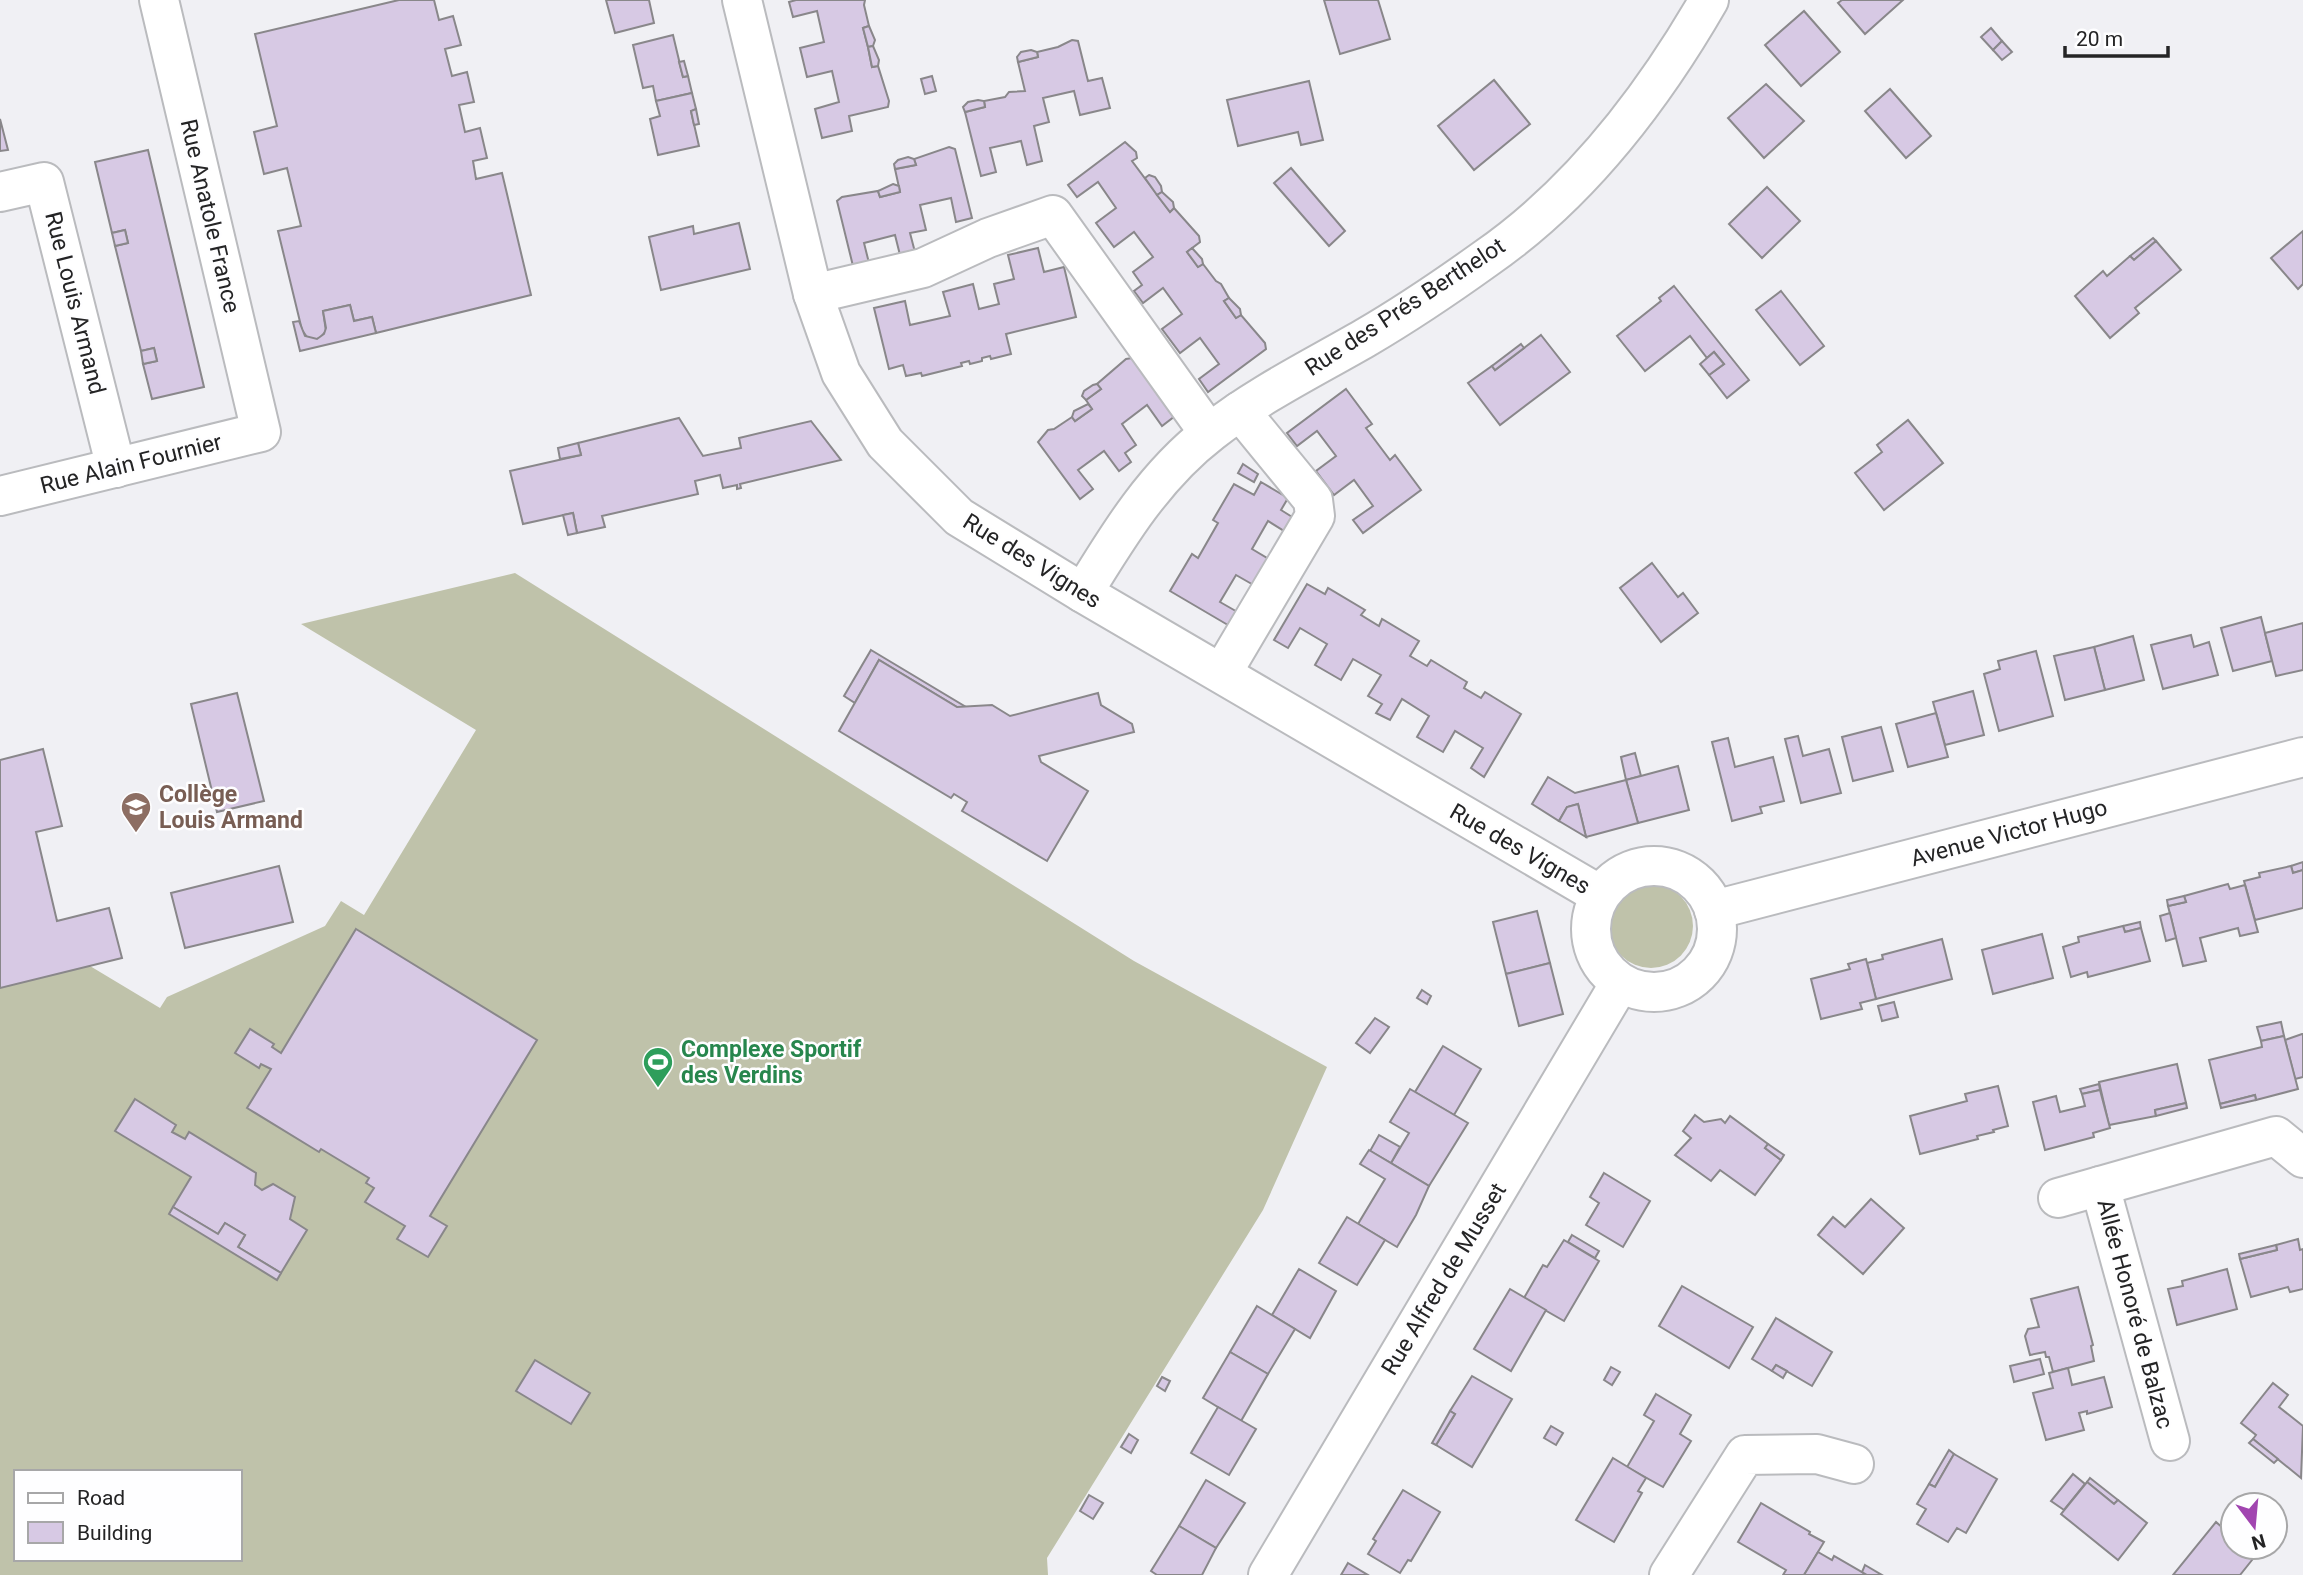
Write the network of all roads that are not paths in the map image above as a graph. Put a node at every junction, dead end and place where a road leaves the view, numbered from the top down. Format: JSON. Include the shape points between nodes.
{"nodes":[{"id":1,"x":159,"y":0,"type":"edge"},
{"id":2,"x":742,"y":0,"type":"edge"},
{"id":3,"x":1709,"y":0,"type":"edge"},
{"id":4,"x":0,"y":192,"type":"edge"},
{"id":5,"x":813,"y":294,"type":"junction"},
{"id":6,"x":1240,"y":411,"type":"junction"},
{"id":7,"x":261,"y":432,"type":"joint"},
{"id":8,"x":1209,"y":433,"type":"junction"},
{"id":9,"x":116,"y":468,"type":"junction"},
{"id":10,"x":0,"y":496,"type":"edge"},
{"id":11,"x":1083,"y":593,"type":"junction"},
{"id":12,"x":1222,"y":673,"type":"junction"},
{"id":13,"x":2303,"y":757,"type":"edge"},
{"id":14,"x":1600,"y":895,"type":"junction"},
{"id":15,"x":1714,"y":910,"type":"junction"},
{"id":16,"x":1620,"y":983,"type":"junction"},
{"id":17,"x":2303,"y":1158,"type":"edge"},
{"id":18,"x":2100,"y":1186,"type":"junction"},
{"id":19,"x":2058,"y":1198,"type":"dead end"},
{"id":20,"x":2170,"y":1441,"type":"dead end"},
{"id":21,"x":1854,"y":1464,"type":"dead end"},
{"id":22,"x":1268,"y":1575,"type":"edge"},
{"id":23,"x":1669,"y":1575,"type":"edge"}],
"edges":[{"from":1,"to":7,"type":"street","name":"Rue Anatole France"},
{"from":2,"to":5,"type":"street","name":"Rue des Vignes"},
{"from":3,"to":6,"type":"street","name":"Rue des Prés Berthelot","via":[[1609,147],[1534,221],[1487,258],[1367,336]]},
{"from":4,"to":9,"type":"street","name":"Rue Louis Armand","via":[[44,182]]},
{"from":5,"to":8,"type":"street","via":[[923,268],[1054,215]]},
{"from":5,"to":11,"type":"street","name":"Rue des Vignes","via":[[841,373],[886,443],[959,517]]},
{"from":6,"to":8,"type":"street","name":"Rue des Prés Berthelot"},
{"from":6,"to":12,"type":"street","via":[[1314,500],[1316,509]]},
{"from":7,"to":9,"type":"street","name":"Rue Alain Fournier"},
{"from":8,"to":11,"type":"street","name":"Rue des Prés Berthelot","via":[[1158,481],[1126,522]]},
{"from":9,"to":10,"type":"street","name":"Rue Alain Fournier"},
{"from":11,"to":12,"type":"street","name":"Rue des Vignes"},
{"from":12,"to":14,"type":"street","name":"Rue des Vignes"},
{"from":13,"to":15,"type":"street","name":"Avenue Victor Hugo"},
{"from":14,"to":15,"type":"street","via":[[1626,872],[1662,866],[1695,881]]},
{"from":14,"to":16,"type":"street","via":[[1590,934],[1605,970]]},
{"from":15,"to":16,"type":"street","via":[[1717,931],[1713,951],[1688,983],[1654,993]]},
{"from":16,"to":22,"type":"street","name":"Rue Alfred de Musset"},
{"from":17,"to":18,"type":"street","name":"Allée Honoré de Balzac","via":[[2276,1136]]},
{"from":18,"to":19,"type":"street","name":"Allée Honoré de Balzac"},
{"from":18,"to":20,"type":"street","name":"Allée Honoré de Balzac"},
{"from":21,"to":23,"type":"street","via":[[1817,1454],[1745,1455]]}]}
